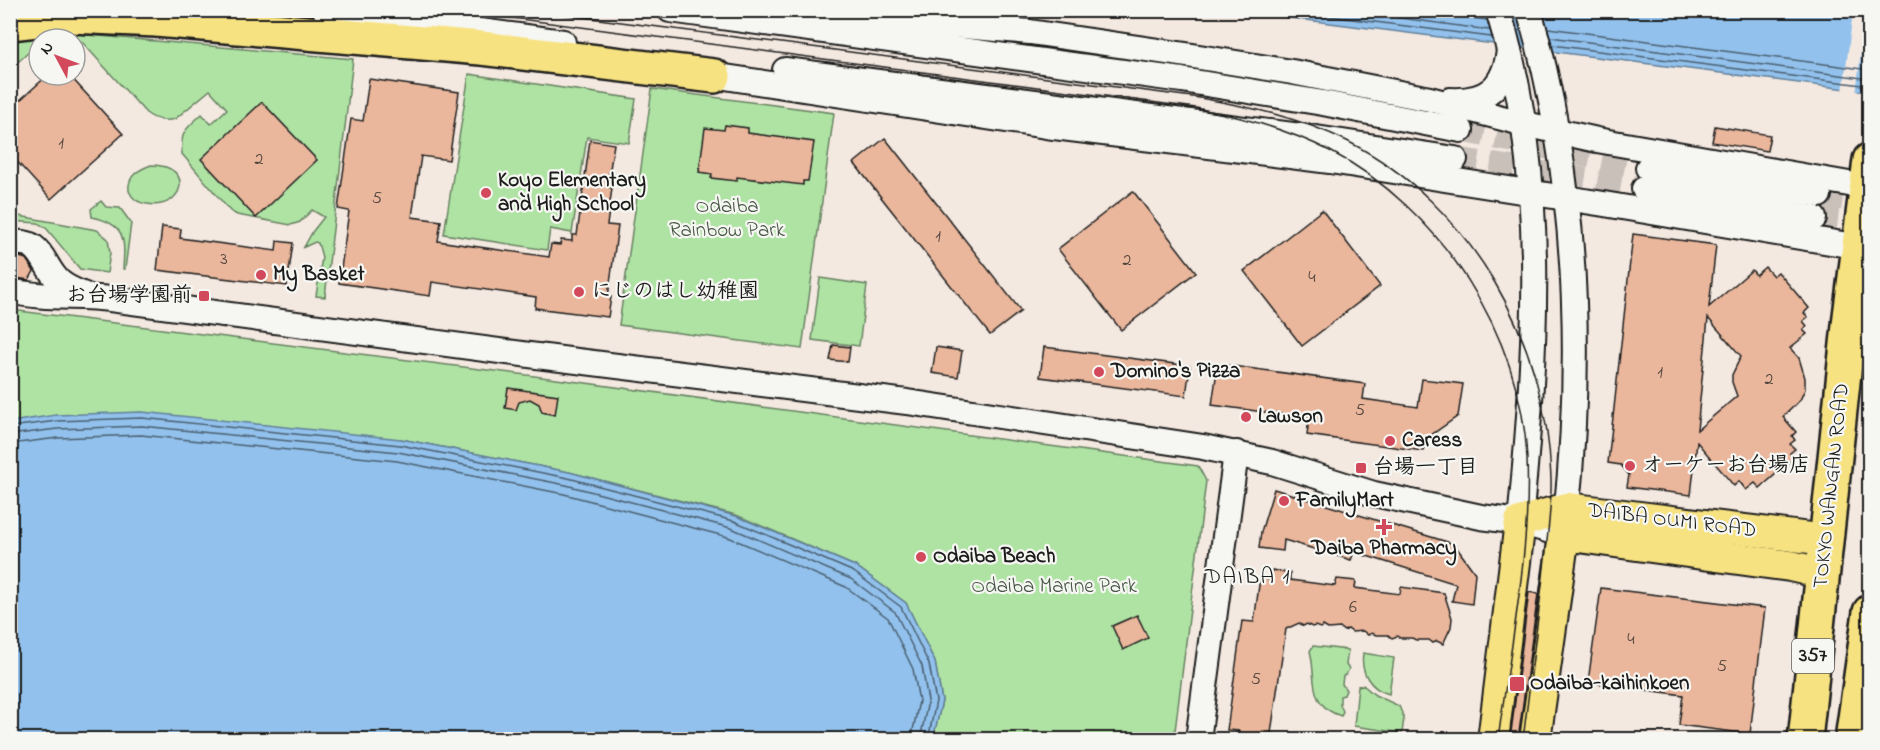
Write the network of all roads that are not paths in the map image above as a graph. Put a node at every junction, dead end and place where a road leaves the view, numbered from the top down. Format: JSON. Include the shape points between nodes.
{"nodes":[{"id":1,"x":325,"y":10,"type":"edge"},
{"id":2,"x":670,"y":10,"type":"edge"},
{"id":3,"x":780,"y":10,"type":"edge"},
{"id":4,"x":1498,"y":10,"type":"edge"},
{"id":5,"x":1529,"y":10,"type":"edge"},
{"id":6,"x":10,"y":23,"type":"edge"},
{"id":7,"x":465,"y":29,"type":"junction"},
{"id":8,"x":749,"y":74,"type":"junction"},
{"id":9,"x":714,"y":76,"type":"junction"},
{"id":10,"x":1510,"y":78,"type":"junction"},
{"id":11,"x":1430,"y":99,"type":"junction"},
{"id":12,"x":1525,"y":124,"type":"junction"},
{"id":13,"x":1461,"y":130,"type":"tunnel mouth"},
{"id":14,"x":1558,"y":132,"type":"junction"},
{"id":15,"x":1455,"y":159,"type":"tunnel mouth"},
{"id":16,"x":1868,"y":173,"type":"edge"},
{"id":17,"x":1646,"y":179,"type":"tunnel mouth"},
{"id":18,"x":1532,"y":193,"type":"junction"},
{"id":19,"x":1565,"y":198,"type":"junction"},
{"id":20,"x":1816,"y":207,"type":"tunnel mouth"},
{"id":21,"x":10,"y":244,"type":"edge"},
{"id":22,"x":1860,"y":247,"type":"junction"},
{"id":23,"x":10,"y":291,"type":"edge"},
{"id":24,"x":89,"y":297,"type":"junction"},
{"id":25,"x":1236,"y":453,"type":"junction"},
{"id":26,"x":1520,"y":522,"type":"junction"},
{"id":27,"x":1565,"y":522,"type":"junction"},
{"id":28,"x":1826,"y":540,"type":"junction"},
{"id":29,"x":1822,"y":573,"type":"junction"},
{"id":30,"x":1869,"y":612,"type":"edge"},
{"id":31,"x":1198,"y":740,"type":"edge"},
{"id":32,"x":1492,"y":740,"type":"edge"},
{"id":33,"x":1535,"y":740,"type":"edge"},
{"id":34,"x":1805,"y":740,"type":"edge"},
{"id":35,"x":1852,"y":740,"type":"edge"}],
"edges":[{"from":1,"to":7,"type":"street"},
{"from":2,"to":13,"type":"street","via":[[1182,80]]},
{"from":3,"to":11,"type":"street","via":[[1030,33],[1292,72]]},
{"from":4,"to":10,"type":"street","via":[[1509,51]]},
{"from":5,"to":14,"type":"street"},
{"from":6,"to":9,"type":"highway","via":[[72,16],[156,20],[481,48]]},
{"from":7,"to":8,"type":"street"},
{"from":7,"to":9,"type":"street"},
{"from":8,"to":9,"type":"street"},
{"from":8,"to":15,"type":"street","via":[[1131,115]]},
{"from":8,"to":18,"type":"street","via":[[1046,126],[1330,161]]},
{"from":10,"to":11,"type":"street","via":[[1473,99]]},
{"from":10,"to":12,"type":"street"},
{"from":11,"to":12,"type":"street"},
{"from":12,"to":14,"type":"street"},
{"from":12,"to":18,"type":"street"},
{"from":14,"to":16,"type":"street"},
{"from":14,"to":19,"type":"street"},
{"from":16,"to":22,"type":"highway","name":"TOKYO WANGAN ROAD","number":"357"},
{"from":17,"to":20,"type":"street"},
{"from":18,"to":19,"type":"street"},
{"from":18,"to":26,"type":"street","via":[[1534,328]]},
{"from":19,"to":22,"type":"street"},
{"from":19,"to":27,"type":"street","via":[[1574,328]]},
{"from":21,"to":24,"type":"street","via":[[22,242],[34,247],[58,281]]},
{"from":22,"to":28,"type":"highway","name":"TOKYO WANGAN ROAD","number":"357"},
{"from":23,"to":24,"type":"street"},
{"from":24,"to":25,"type":"street","via":[[907,402]]},
{"from":25,"to":26,"type":"street","via":[[1374,494]]},
{"from":25,"to":31,"type":"street"},
{"from":26,"to":27,"type":"main road","name":"DAIBA OUMI ROAD"},
{"from":26,"to":32,"type":"main road"},
{"from":27,"to":28,"type":"main road","name":"DAIBA OUMI ROAD"},
{"from":27,"to":29,"type":"main road","name":"DAIBA OUMI ROAD"},
{"from":27,"to":33,"type":"main road"},
{"from":28,"to":29,"type":"highway","name":"TOKYO WANGAN ROAD","number":"357"},
{"from":29,"to":34,"type":"highway","name":"TOKYO WANGAN ROAD","number":"357"},
{"from":30,"to":35,"type":"highway"}]}
